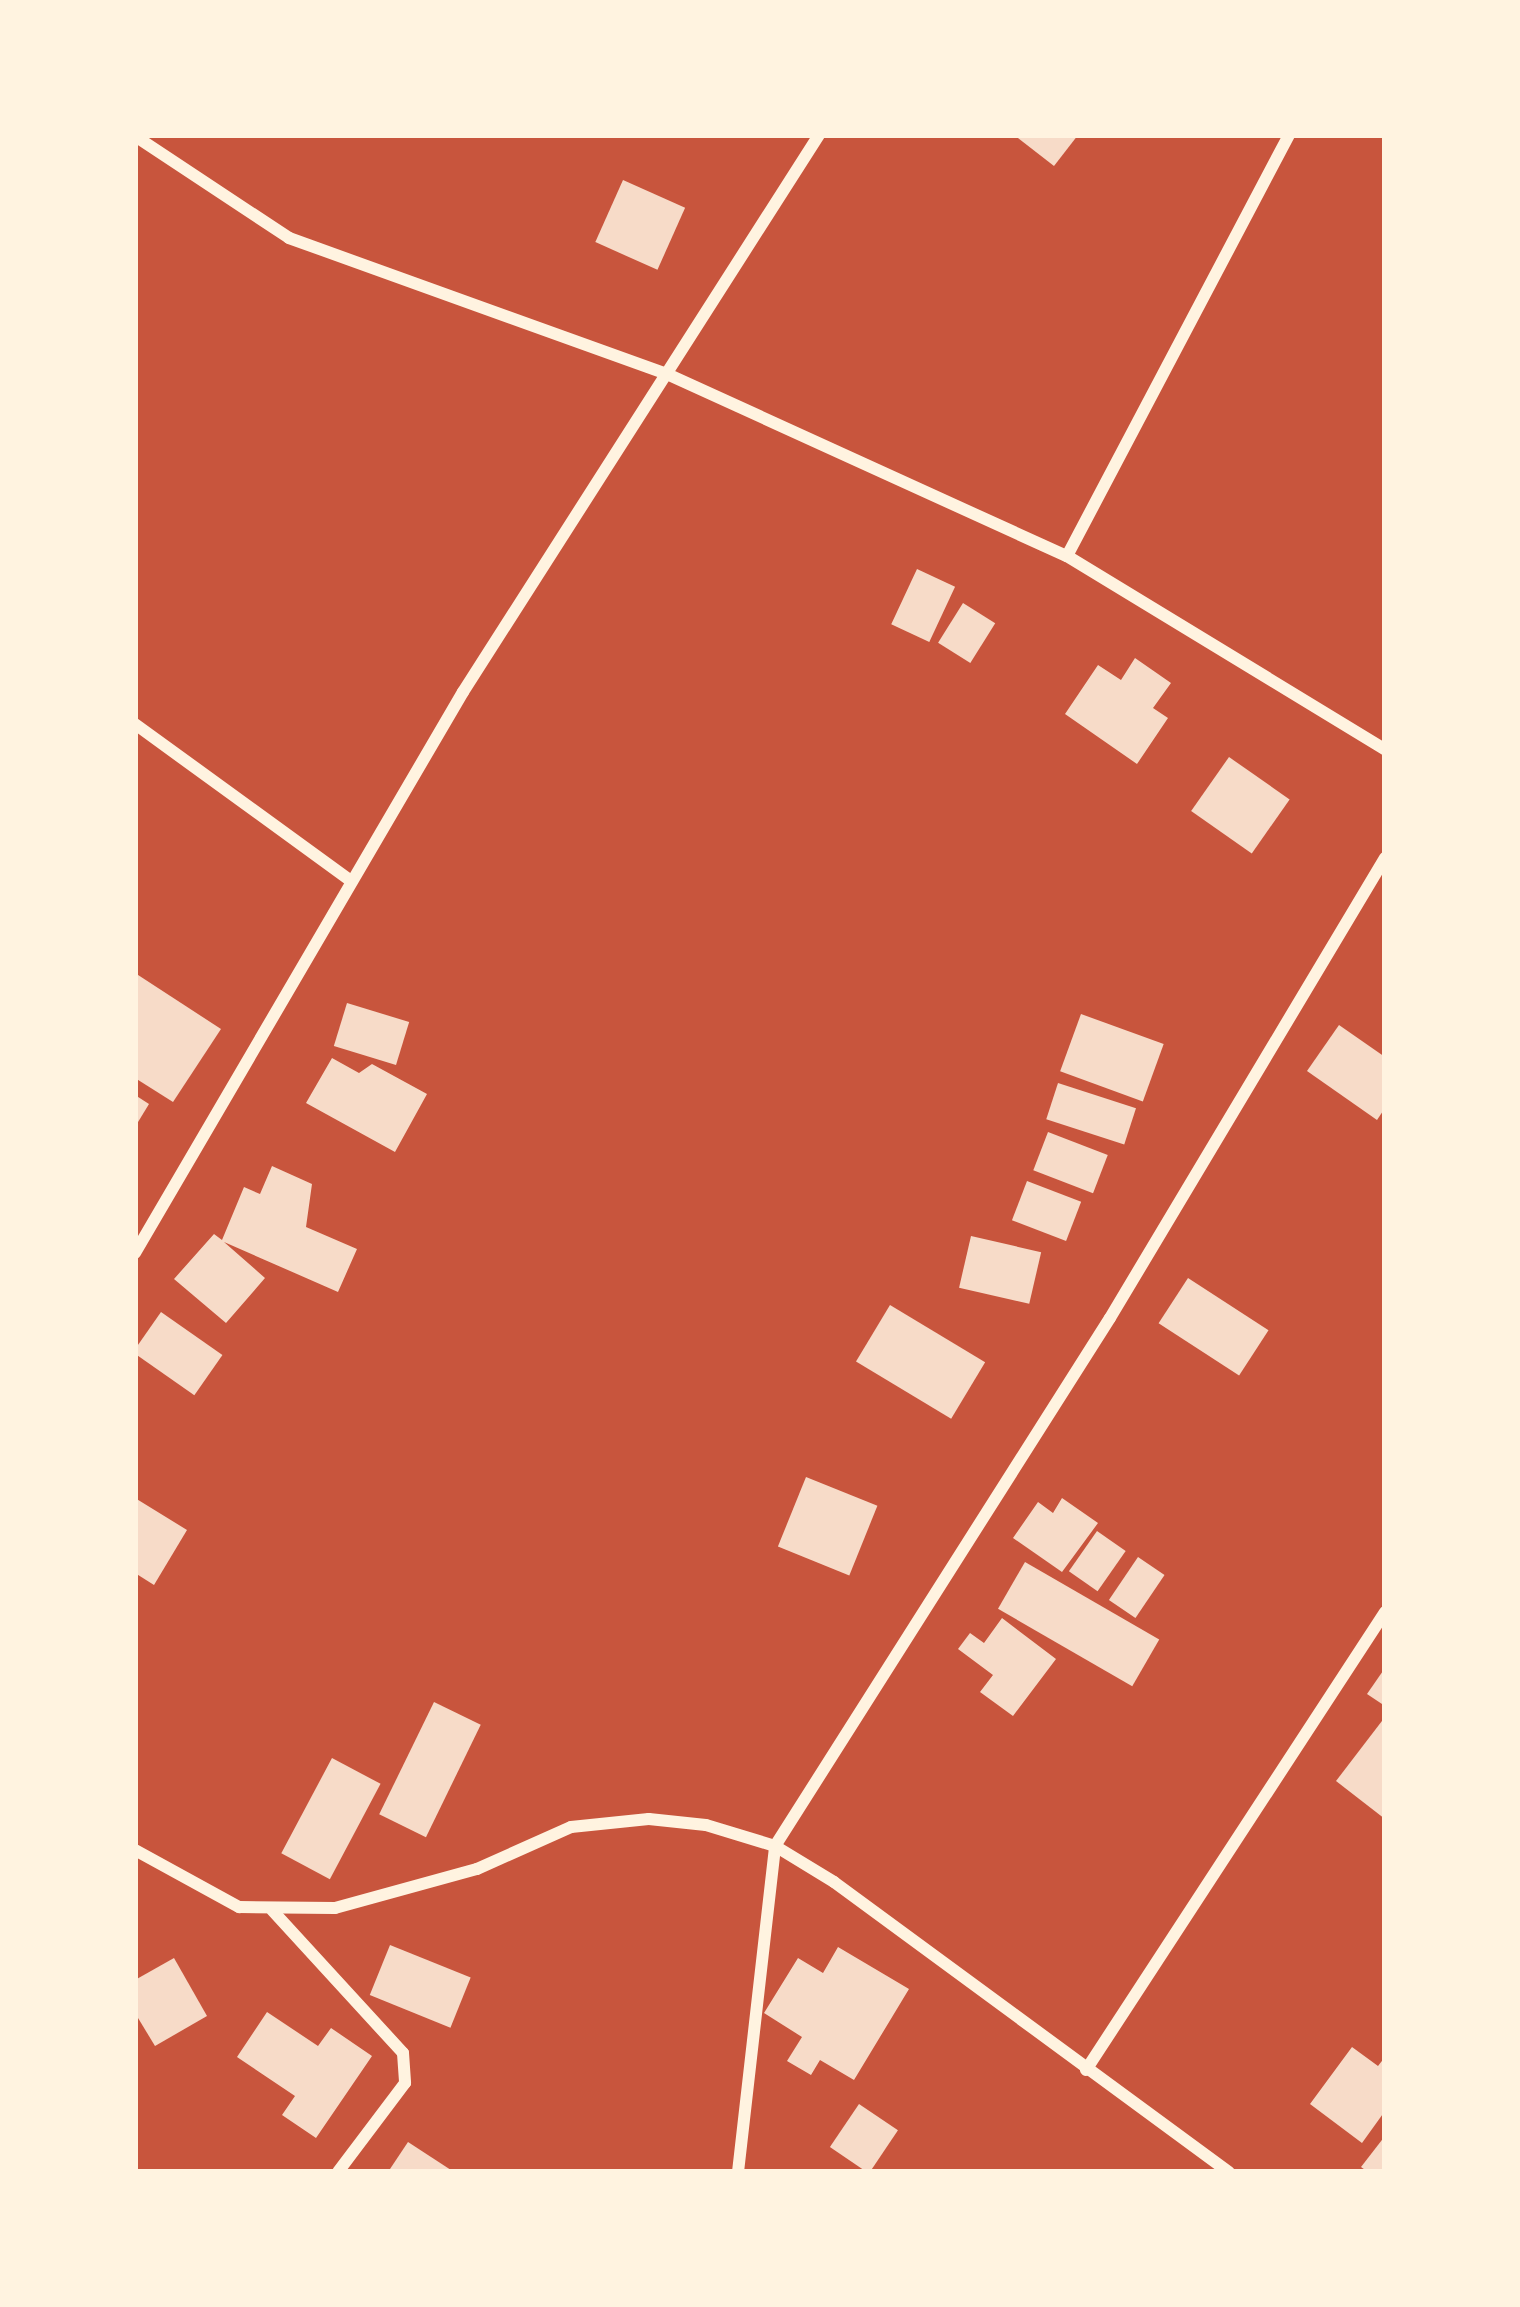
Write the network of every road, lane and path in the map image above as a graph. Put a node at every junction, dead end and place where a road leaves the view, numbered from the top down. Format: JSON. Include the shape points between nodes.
{"nodes":[{"id":1,"x":819,"y":135,"type":"edge"},
{"id":2,"x":1289,"y":135,"type":"edge"},
{"id":3,"x":135,"y":136,"type":"edge"},
{"id":4,"x":667,"y":374,"type":"junction"},
{"id":5,"x":1066,"y":556,"type":"junction"},
{"id":6,"x":135,"y":724,"type":"edge"},
{"id":7,"x":1385,"y":748,"type":"edge"},
{"id":8,"x":1385,"y":858,"type":"edge"},
{"id":9,"x":350,"y":880,"type":"junction"},
{"id":10,"x":135,"y":1253,"type":"edge"},
{"id":11,"x":1385,"y":1612,"type":"edge"},
{"id":12,"x":775,"y":1846,"type":"junction"},
{"id":13,"x":135,"y":1850,"type":"edge"},
{"id":14,"x":272,"y":1910,"type":"junction"},
{"id":15,"x":1086,"y":2070,"type":"junction"},
{"id":16,"x":338,"y":2172,"type":"edge"},
{"id":17,"x":739,"y":2172,"type":"edge"},
{"id":18,"x":1229,"y":2172,"type":"edge"}],
"edges":[{"from":1,"to":4,"type":"street"},
{"from":2,"to":5,"type":"street"},
{"from":3,"to":4,"type":"street","via":[[289,238]]},
{"from":4,"to":5,"type":"street"},
{"from":4,"to":9,"type":"street"},
{"from":5,"to":7,"type":"street"},
{"from":6,"to":9,"type":"street"},
{"from":8,"to":12,"type":"street","via":[[1110,1318]]},
{"from":9,"to":10,"type":"street"},
{"from":11,"to":15,"type":"street"},
{"from":12,"to":14,"type":"street","via":[[649,1819],[571,1828],[401,1892]]},
{"from":12,"to":15,"type":"street"},
{"from":12,"to":17,"type":"street"},
{"from":13,"to":14,"type":"street","via":[[209,1894]]},
{"from":14,"to":16,"type":"street","via":[[403,2053],[405,2084]]},
{"from":15,"to":18,"type":"street"}]}
